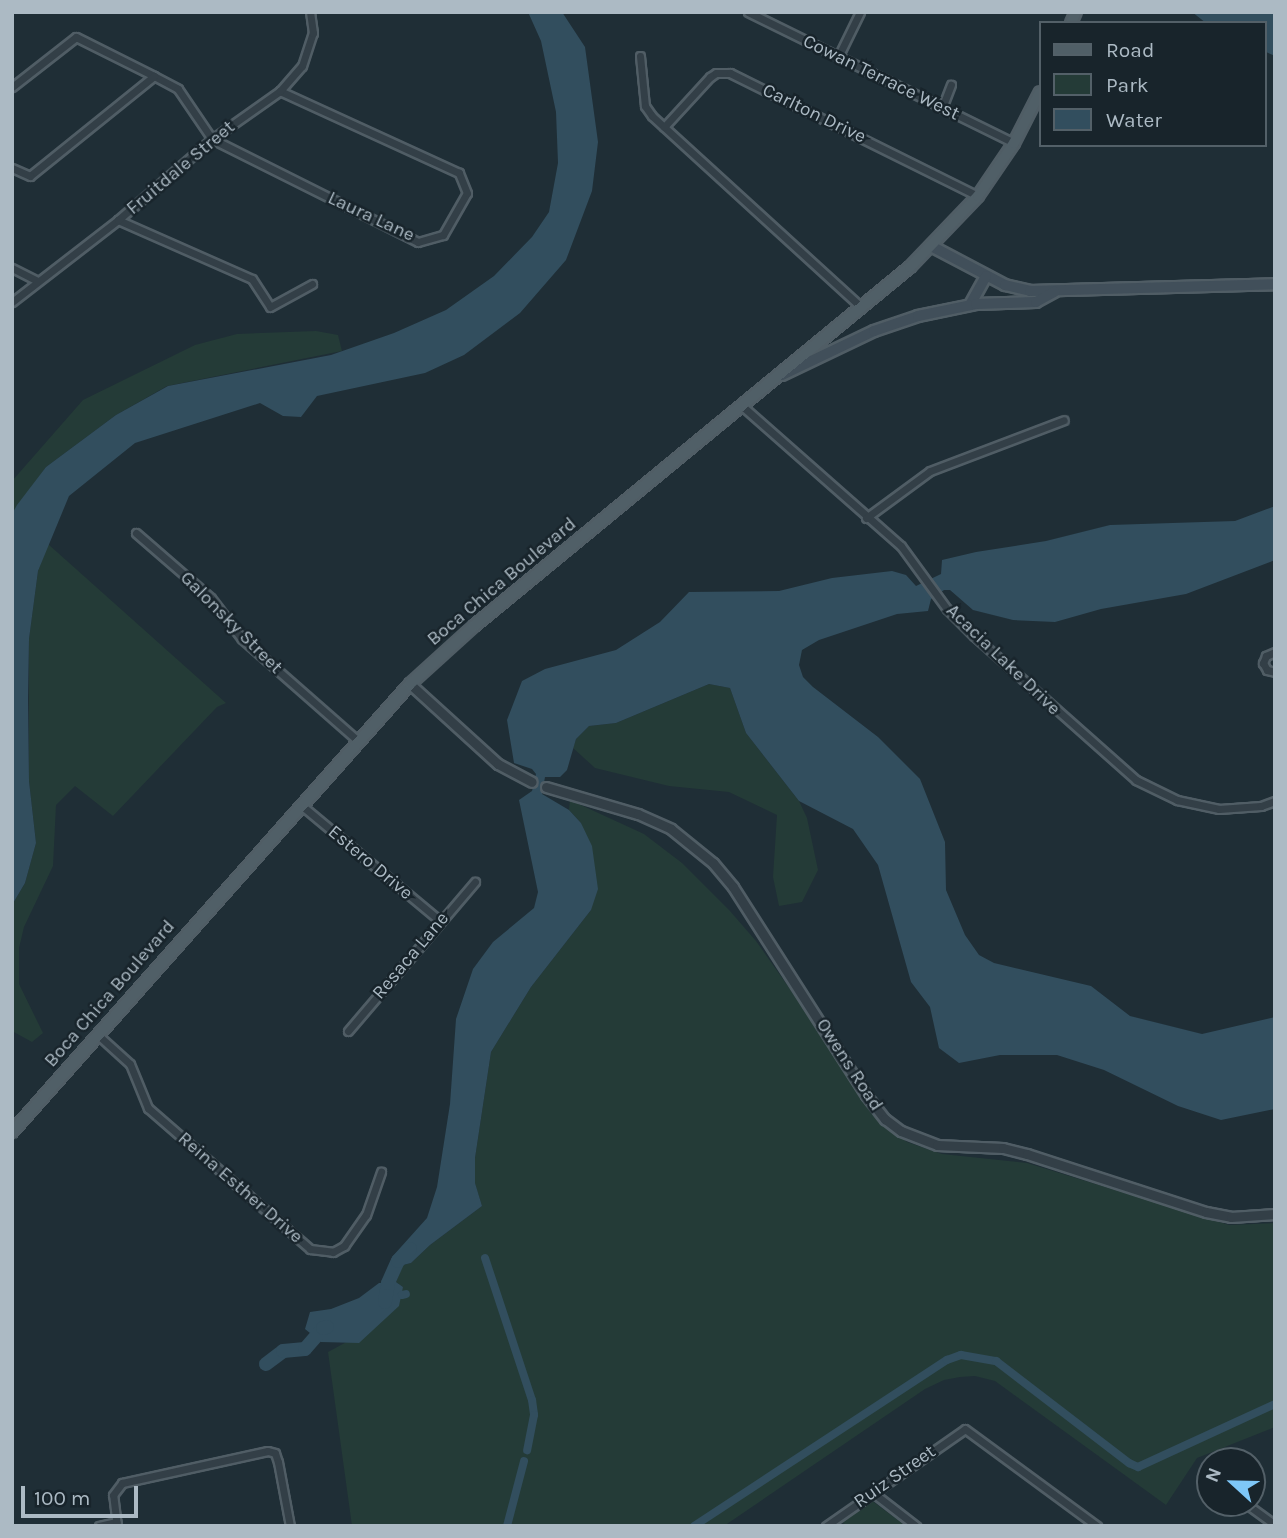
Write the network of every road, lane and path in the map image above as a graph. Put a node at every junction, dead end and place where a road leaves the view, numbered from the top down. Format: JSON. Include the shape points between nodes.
{"nodes":[{"id":1,"x":310,"y":12,"type":"edge"},
{"id":2,"x":748,"y":12,"type":"edge"},
{"id":3,"x":860,"y":12,"type":"edge"},
{"id":4,"x":640,"y":56,"type":"dead end"},
{"id":5,"x":838,"y":57,"type":"junction"},
{"id":6,"x":154,"y":76,"type":"junction"},
{"id":7,"x":951,"y":85,"type":"dead end"},
{"id":8,"x":12,"y":87,"type":"edge"},
{"id":9,"x":280,"y":91,"type":"junction"},
{"id":10,"x":1038,"y":96,"type":"edge"},
{"id":11,"x":942,"y":108,"type":"junction"},
{"id":12,"x":664,"y":127,"type":"junction"},
{"id":13,"x":212,"y":139,"type":"junction"},
{"id":14,"x":1014,"y":143,"type":"junction"},
{"id":15,"x":12,"y":168,"type":"edge"},
{"id":16,"x":978,"y":196,"type":"junction"},
{"id":17,"x":118,"y":220,"type":"junction"},
{"id":18,"x":931,"y":246,"type":"junction"},
{"id":19,"x":12,"y":268,"type":"edge"},
{"id":20,"x":986,"y":276,"type":"junction"},
{"id":21,"x":38,"y":281,"type":"junction"},
{"id":22,"x":313,"y":284,"type":"dead end"},
{"id":23,"x":1275,"y":284,"type":"edge"},
{"id":24,"x":1054,"y":292,"type":"junction"},
{"id":25,"x":12,"y":302,"type":"edge"},
{"id":26,"x":970,"y":305,"type":"junction"},
{"id":27,"x":861,"y":307,"type":"junction"},
{"id":28,"x":776,"y":378,"type":"junction"},
{"id":29,"x":741,"y":405,"type":"junction"},
{"id":30,"x":1064,"y":420,"type":"dead end"},
{"id":31,"x":866,"y":518,"type":"junction"},
{"id":32,"x":136,"y":533,"type":"dead end"},
{"id":33,"x":1275,"y":652,"type":"edge"},
{"id":34,"x":1275,"y":672,"type":"edge"},
{"id":35,"x":410,"y":684,"type":"junction"},
{"id":36,"x":358,"y":741,"type":"junction"},
{"id":37,"x":532,"y":782,"type":"dead end"},
{"id":38,"x":546,"y":787,"type":"dead end"},
{"id":39,"x":1275,"y":801,"type":"edge"},
{"id":40,"x":300,"y":805,"type":"junction"},
{"id":41,"x":475,"y":882,"type":"dead end"},
{"id":42,"x":440,"y":921,"type":"junction"},
{"id":43,"x":348,"y":1031,"type":"dead end"},
{"id":44,"x":98,"y":1035,"type":"junction"},
{"id":45,"x":12,"y":1132,"type":"edge"},
{"id":46,"x":382,"y":1172,"type":"dead end"},
{"id":47,"x":1275,"y":1214,"type":"edge"},
{"id":48,"x":872,"y":1492,"type":"junction"},
{"id":49,"x":117,"y":1524,"type":"edge"},
{"id":50,"x":831,"y":1525,"type":"edge"},
{"id":51,"x":99,"y":1526,"type":"edge"},
{"id":52,"x":290,"y":1526,"type":"edge"},
{"id":53,"x":916,"y":1526,"type":"edge"},
{"id":54,"x":1097,"y":1526,"type":"edge"}],
"edges":[{"from":1,"to":9,"type":"street","name":"Fruitdale Street","via":[[313,33],[302,66]]},
{"from":2,"to":5,"type":"street","name":"Cowan Terrace West"},
{"from":3,"to":5,"type":"street"},
{"from":4,"to":12,"type":"street","via":[[645,106]]},
{"from":5,"to":11,"type":"street","name":"Cowan Terrace West"},
{"from":6,"to":8,"type":"street","via":[[76,37]]},
{"from":6,"to":13,"type":"street","via":[[178,89]]},
{"from":6,"to":15,"type":"street","via":[[30,176]]},
{"from":7,"to":11,"type":"street"},
{"from":9,"to":13,"type":"street","name":"Fruitdale Street"},
{"from":9,"to":13,"type":"street","name":"Laura Lane","via":[[459,173],[467,193],[443,235],[418,242]]},
{"from":10,"to":14,"type":"main road","name":"Boca Chica Boulevard"},
{"from":11,"to":14,"type":"street","name":"Cowan Terrace West"},
{"from":12,"to":16,"type":"street","name":"Carlton Drive","via":[[710,77],[730,73]]},
{"from":12,"to":27,"type":"street"},
{"from":13,"to":17,"type":"street","name":"Fruitdale Street"},
{"from":14,"to":16,"type":"main road","name":"Boca Chica Boulevard"},
{"from":16,"to":18,"type":"main road","name":"Boca Chica Boulevard"},
{"from":17,"to":21,"type":"street","name":"Fruitdale Street"},
{"from":17,"to":22,"type":"street","via":[[252,279],[270,307]]},
{"from":18,"to":20,"type":"main road"},
{"from":18,"to":27,"type":"main road","name":"Boca Chica Boulevard"},
{"from":19,"to":21,"type":"street"},
{"from":20,"to":24,"type":"main road","via":[[1030,291]]},
{"from":20,"to":26,"type":"main road"},
{"from":21,"to":25,"type":"street","name":"Fruitdale Street"},
{"from":23,"to":24,"type":"main road"},
{"from":24,"to":26,"type":"main road","via":[[1036,302]]},
{"from":26,"to":28,"type":"main road","via":[[874,331]]},
{"from":27,"to":28,"type":"main road","name":"Boca Chica Boulevard"},
{"from":28,"to":29,"type":"main road","name":"Boca Chica Boulevard"},
{"from":29,"to":31,"type":"street","name":"Acacia Lake Drive"},
{"from":29,"to":35,"type":"main road","name":"Boca Chica Boulevard"},
{"from":30,"to":31,"type":"street","via":[[930,471]]},
{"from":31,"to":39,"type":"street","name":"Acacia Lake Drive","via":[[901,546],[947,609],[1136,780],[1177,800],[1219,809]]},
{"from":32,"to":36,"type":"street","name":"Galonsky Street","via":[[211,598],[242,639]]},
{"from":33,"to":34,"type":"street","via":[[1263,663]]},
{"from":35,"to":36,"type":"main road","name":"Boca Chica Boulevard"},
{"from":35,"to":37,"type":"street","via":[[488,756]]},
{"from":36,"to":40,"type":"main road","name":"Boca Chica Boulevard"},
{"from":38,"to":47,"type":"street","name":"Owens Road","via":[[638,814],[671,829],[713,863],[866,1095],[901,1131],[937,1145],[1003,1148],[1027,1154],[1206,1212],[1231,1217]]},
{"from":40,"to":42,"type":"street","name":"Estero Drive"},
{"from":40,"to":44,"type":"main road","name":"Boca Chica Boulevard"},
{"from":41,"to":42,"type":"street","name":"Resaca Lane"},
{"from":42,"to":43,"type":"street","name":"Resaca Lane"},
{"from":44,"to":45,"type":"main road","name":"Boca Chica Boulevard"},
{"from":44,"to":46,"type":"street","name":"Reina Esther Drive","via":[[130,1064],[148,1108],[310,1250],[333,1252],[349,1240],[366,1215]]},
{"from":48,"to":50,"type":"street","name":"Ruiz Street"},
{"from":48,"to":53,"type":"street"},
{"from":48,"to":54,"type":"street","name":"Ruiz Street","via":[[965,1429]]},
{"from":49,"to":51,"type":"street"},
{"from":49,"to":52,"type":"street","via":[[113,1495],[122,1483],[268,1451],[275,1453],[278,1462]]}]}
